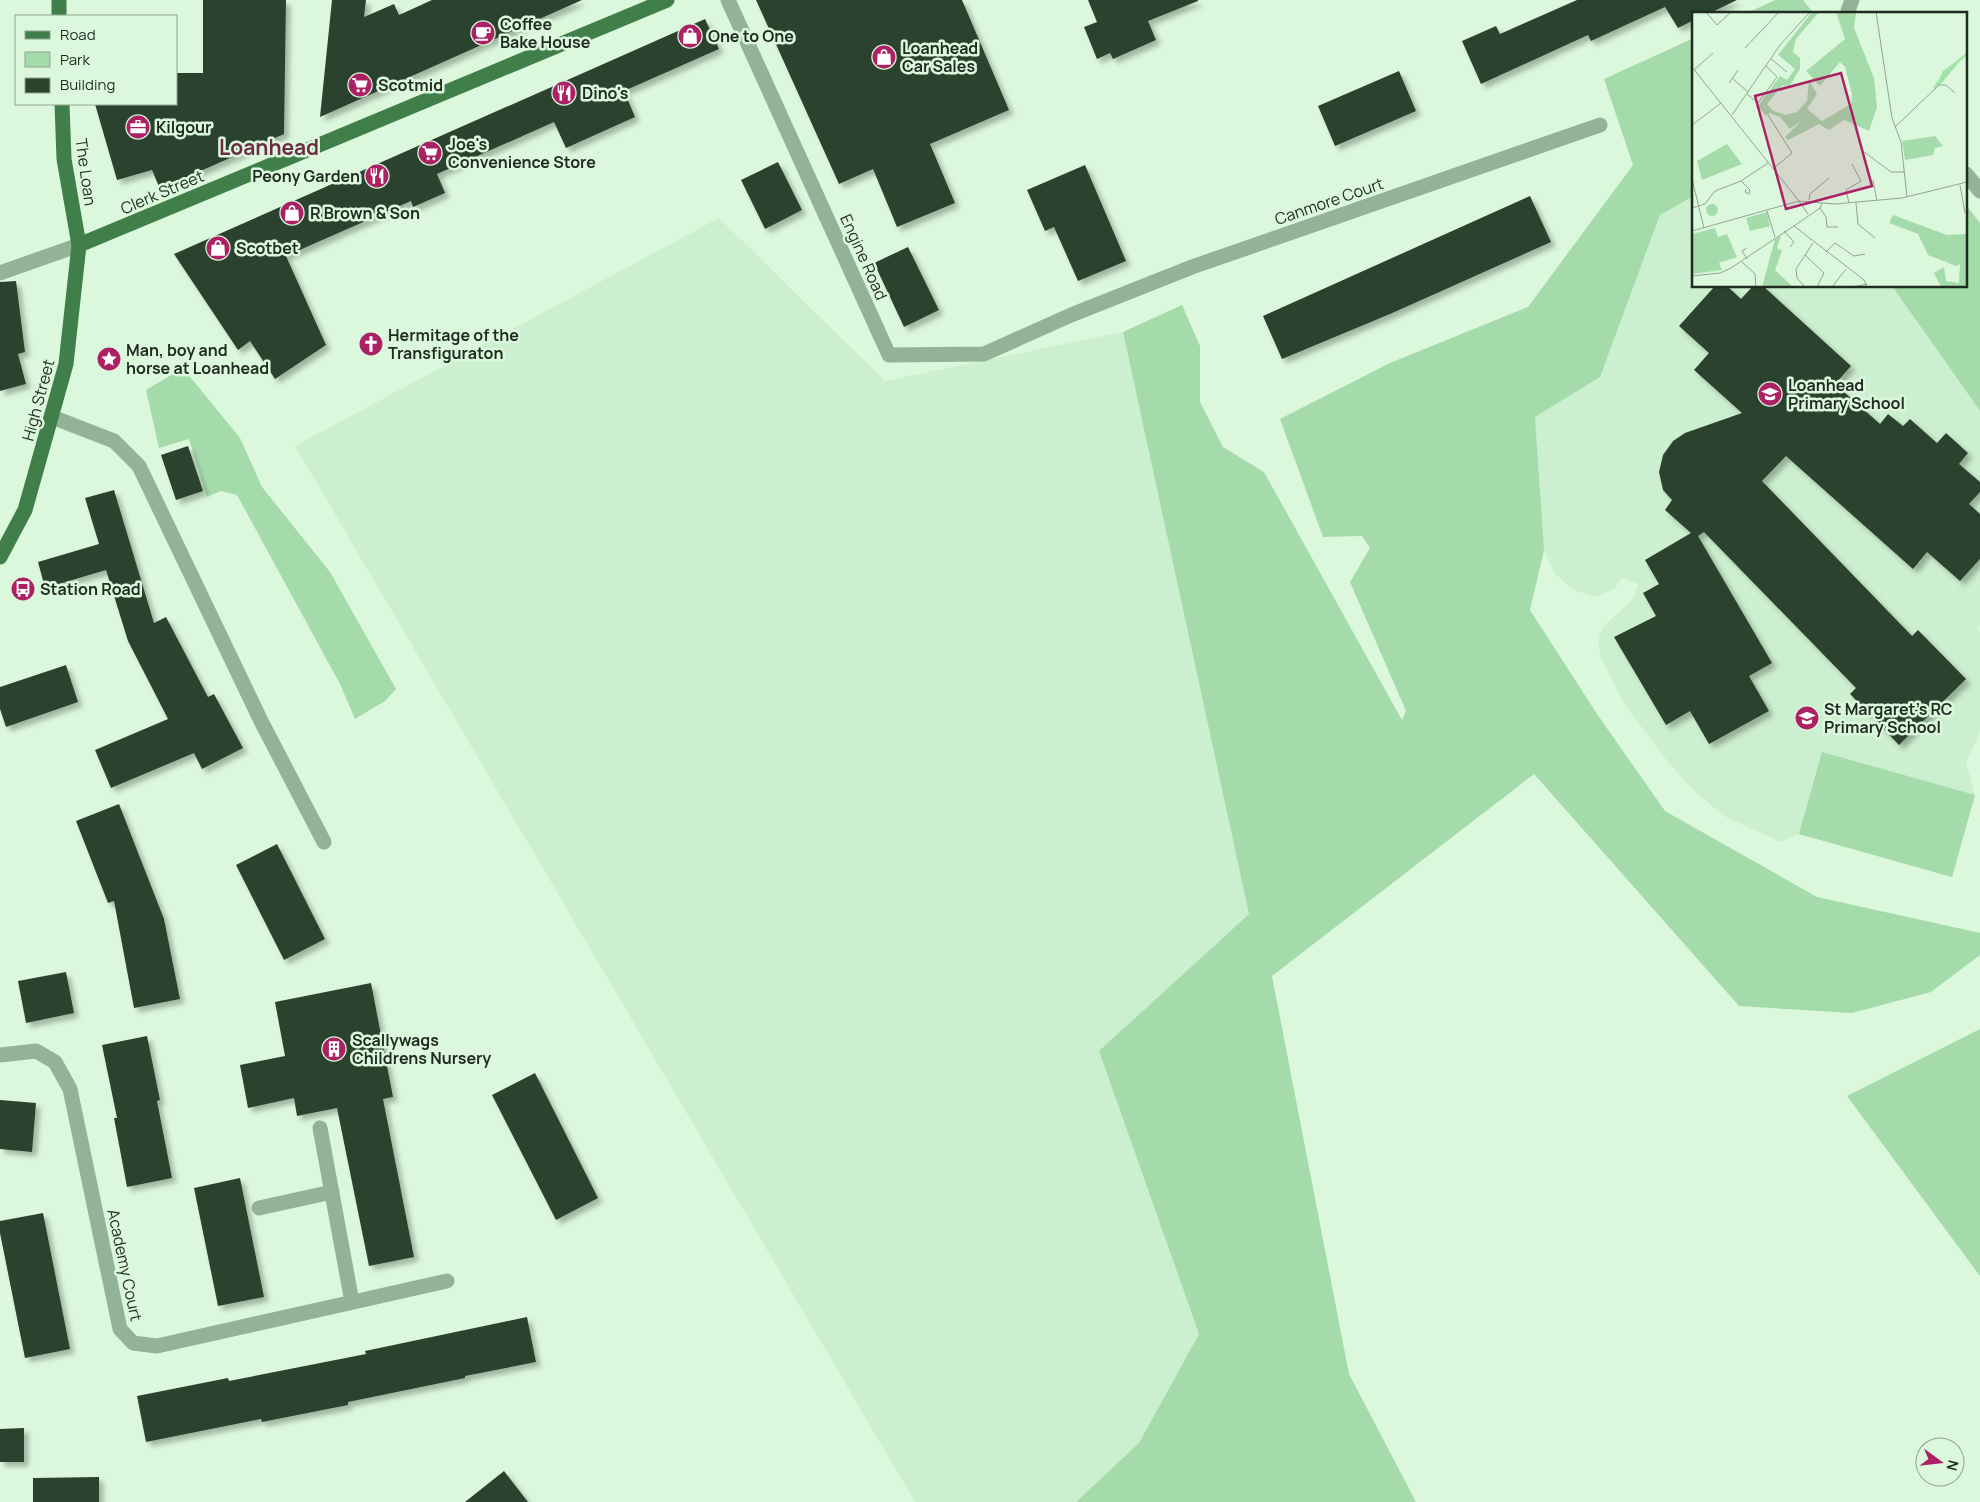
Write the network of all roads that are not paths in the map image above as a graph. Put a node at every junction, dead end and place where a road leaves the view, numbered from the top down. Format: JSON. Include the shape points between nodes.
{"nodes":[{"id":1,"x":59,"y":0,"type":"edge"},
{"id":2,"x":667,"y":0,"type":"edge"},
{"id":3,"x":728,"y":0,"type":"edge"},
{"id":4,"x":1852,"y":0,"type":"edge"},
{"id":5,"x":1848,"y":12,"type":"edge"},
{"id":6,"x":59,"y":15,"type":"edge"},
{"id":7,"x":62,"y":105,"type":"edge"},
{"id":8,"x":1600,"y":125,"type":"dead end"},
{"id":9,"x":1968,"y":176,"type":"edge"},
{"id":10,"x":1980,"y":191,"type":"edge"},
{"id":11,"x":79,"y":245,"type":"junction"},
{"id":12,"x":0,"y":273,"type":"edge"},
{"id":13,"x":1071,"y":314,"type":"joint"},
{"id":14,"x":52,"y":418,"type":"junction"},
{"id":15,"x":0,"y":557,"type":"edge"},
{"id":16,"x":324,"y":842,"type":"dead end"},
{"id":17,"x":0,"y":1055,"type":"edge"},
{"id":18,"x":320,"y":1128,"type":"dead end"},
{"id":19,"x":332,"y":1192,"type":"junction"},
{"id":20,"x":259,"y":1208,"type":"dead end"},
{"id":21,"x":448,"y":1281,"type":"dead end"},
{"id":22,"x":352,"y":1302,"type":"junction"}],
"edges":[{"from":1,"to":6,"type":"main road"},
{"from":2,"to":11,"type":"main road","name":"Clerk Street"},
{"from":3,"to":13,"type":"street","name":"Engine Road","via":[[889,355],[984,354]]},
{"from":4,"to":5,"type":"street"},
{"from":7,"to":11,"type":"main road","name":"The Loan","via":[[64,159]]},
{"from":8,"to":13,"type":"street","name":"Canmore Court","via":[[1192,266]]},
{"from":9,"to":10,"type":"street"},
{"from":11,"to":12,"type":"street","name":"Clerk Street"},
{"from":11,"to":14,"type":"main road","name":"High Street","via":[[66,364]]},
{"from":14,"to":15,"type":"main road","name":"High Street","via":[[25,510]]},
{"from":14,"to":16,"type":"street","via":[[114,441],[138,466],[261,721]]},
{"from":17,"to":22,"type":"street","name":"Academy Court","via":[[36,1051],[55,1062],[70,1089],[120,1330],[134,1343],[157,1346]]},
{"from":18,"to":19,"type":"street"},
{"from":19,"to":20,"type":"street"},
{"from":19,"to":22,"type":"street"},
{"from":21,"to":22,"type":"street","name":"Academy Court"}]}
